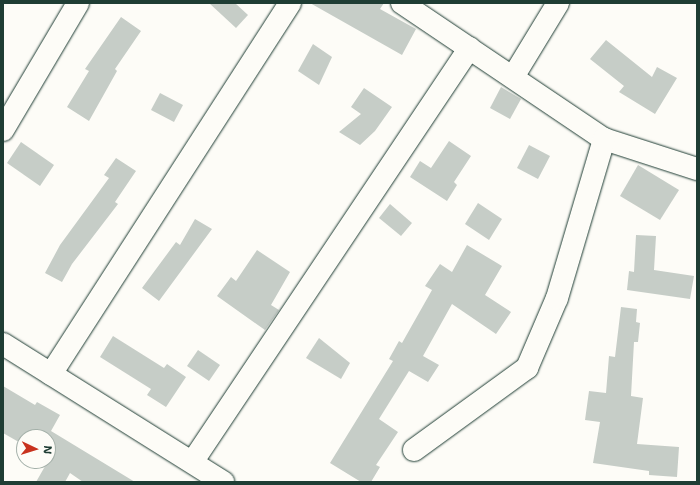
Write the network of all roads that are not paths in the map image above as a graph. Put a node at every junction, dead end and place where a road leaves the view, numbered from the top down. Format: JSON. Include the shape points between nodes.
{"nodes":[{"id":1,"x":78,"y":3,"type":"edge"},
{"id":2,"x":290,"y":3,"type":"edge"},
{"id":3,"x":402,"y":3,"type":"edge"},
{"id":4,"x":558,"y":3,"type":"edge"},
{"id":5,"x":469,"y":48,"type":"junction"},
{"id":6,"x":513,"y":77,"type":"junction"},
{"id":7,"x":3,"y":129,"type":"edge"},
{"id":8,"x":604,"y":139,"type":"junction"},
{"id":9,"x":697,"y":169,"type":"edge"},
{"id":10,"x":3,"y":344,"type":"edge"},
{"id":11,"x":51,"y":374,"type":"junction"},
{"id":12,"x":414,"y":450,"type":"dead end"},
{"id":13,"x":193,"y":461,"type":"junction"},
{"id":14,"x":224,"y":482,"type":"edge"}],
"edges":[{"from":1,"to":7,"type":"street"},
{"from":2,"to":11,"type":"street"},
{"from":3,"to":5,"type":"street"},
{"from":4,"to":6,"type":"street"},
{"from":5,"to":6,"type":"street"},
{"from":5,"to":13,"type":"street"},
{"from":6,"to":8,"type":"street"},
{"from":8,"to":9,"type":"street"},
{"from":8,"to":12,"type":"street","via":[[557,298],[527,368]]},
{"from":10,"to":11,"type":"street"},
{"from":11,"to":13,"type":"street"},
{"from":13,"to":14,"type":"street"}]}
